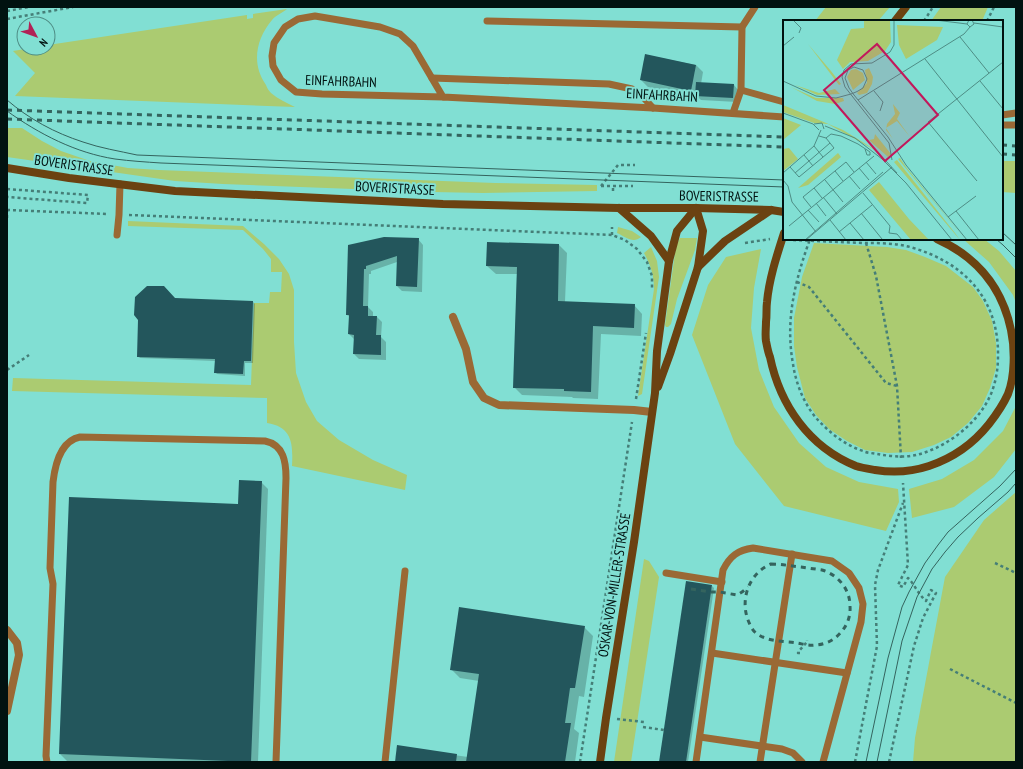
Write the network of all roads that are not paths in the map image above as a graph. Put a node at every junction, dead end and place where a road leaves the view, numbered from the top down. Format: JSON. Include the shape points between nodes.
{"nodes":[{"id":1,"x":755,"y":7,"type":"edge"},
{"id":2,"x":906,"y":7,"type":"edge"},
{"id":3,"x":896,"y":20,"type":"edge"},
{"id":4,"x":487,"y":21,"type":"dead end"},
{"id":5,"x":742,"y":27,"type":"junction"},
{"id":6,"x":432,"y":78,"type":"junction"},
{"id":7,"x":741,"y":90,"type":"junction"},
{"id":8,"x":443,"y":97,"type":"junction"},
{"id":9,"x":783,"y":102,"type":"edge"},
{"id":10,"x":653,"y":108,"type":"junction"},
{"id":11,"x":733,"y":113,"type":"junction"},
{"id":12,"x":1016,"y":113,"type":"edge"},
{"id":13,"x":1003,"y":115,"type":"edge"},
{"id":14,"x":783,"y":117,"type":"edge"},
{"id":15,"x":1003,"y":125,"type":"edge"},
{"id":16,"x":1016,"y":125,"type":"edge"},
{"id":17,"x":7,"y":168,"type":"edge"},
{"id":18,"x":120,"y":184,"type":"junction"},
{"id":19,"x":619,"y":208,"type":"junction"},
{"id":20,"x":696,"y":208,"type":"junction"},
{"id":21,"x":771,"y":210,"type":"junction"},
{"id":22,"x":783,"y":212,"type":"edge"},
{"id":23,"x":117,"y":235,"type":"dead end"},
{"id":24,"x":783,"y":235,"type":"edge"},
{"id":25,"x":939,"y":240,"type":"edge"},
{"id":26,"x":669,"y":261,"type":"junction"},
{"id":27,"x":698,"y":267,"type":"junction"},
{"id":28,"x":453,"y":317,"type":"dead end"},
{"id":29,"x":655,"y":393,"type":"junction"},
{"id":30,"x":652,"y":412,"type":"junction"},
{"id":31,"x":792,"y":554,"type":"junction"},
{"id":32,"x":405,"y":571,"type":"dead end"},
{"id":33,"x":666,"y":573,"type":"dead end"},
{"id":34,"x":722,"y":582,"type":"junction"},
{"id":35,"x":7,"y":630,"type":"edge"},
{"id":36,"x":712,"y":653,"type":"junction"},
{"id":37,"x":775,"y":662,"type":"junction"},
{"id":38,"x":846,"y":673,"type":"junction"},
{"id":39,"x":7,"y":711,"type":"edge"},
{"id":40,"x":700,"y":737,"type":"junction"},
{"id":41,"x":762,"y":747,"type":"junction"},
{"id":42,"x":47,"y":762,"type":"edge"},
{"id":43,"x":276,"y":762,"type":"edge"},
{"id":44,"x":385,"y":762,"type":"edge"},
{"id":45,"x":600,"y":762,"type":"edge"},
{"id":46,"x":696,"y":762,"type":"edge"},
{"id":47,"x":760,"y":762,"type":"edge"},
{"id":48,"x":802,"y":762,"type":"edge"},
{"id":49,"x":823,"y":762,"type":"edge"}],
"edges":[{"from":1,"to":5,"type":"lane"},
{"from":2,"to":3,"type":"main road"},
{"from":4,"to":5,"type":"lane"},
{"from":5,"to":7,"type":"lane"},
{"from":6,"to":8,"type":"lane","name":"EINFAHRBAHN"},
{"from":6,"to":8,"type":"lane","name":"EINFAHRBAHN","via":[[413,46],[400,34],[380,26],[315,16],[298,19],[284,27],[274,43],[273,66],[281,80],[296,92]]},
{"from":6,"to":10,"type":"lane","via":[[609,84],[632,89]]},
{"from":7,"to":9,"type":"lane"},
{"from":7,"to":11,"type":"lane"},
{"from":8,"to":10,"type":"lane","name":"EINFAHRBAHN"},
{"from":10,"to":11,"type":"lane","name":"EINFAHRBAHN"},
{"from":11,"to":14,"type":"lane","name":"EINFAHRBAHN"},
{"from":12,"to":13,"type":"lane"},
{"from":15,"to":16,"type":"lane"},
{"from":17,"to":18,"type":"main road","name":"BOVERISTRASSE"},
{"from":18,"to":19,"type":"main road","name":"BOVERISTRASSE","via":[[175,191],[427,203]]},
{"from":18,"to":23,"type":"lane"},
{"from":19,"to":20,"type":"main road","name":"BOVERISTRASSE"},
{"from":19,"to":26,"type":"main road","via":[[651,236]]},
{"from":20,"to":21,"type":"main road","name":"BOVERISTRASSE"},
{"from":20,"to":26,"type":"main road","name":"OSKAR-VON-MILLER-STRASSE","via":[[677,231]]},
{"from":20,"to":27,"type":"main road","name":"OSKAR-VON-MILLER-STRASSE","via":[[703,231]]},
{"from":21,"to":22,"type":"main road","name":"BOVERISTRASSE"},
{"from":21,"to":27,"type":"main road","via":[[725,241]]},
{"from":24,"to":25,"type":"main road","via":[[778,243],[767,302],[766,340],[773,372],[783,398],[811,436],[832,454],[858,466],[885,472],[916,470],[940,462],[962,450],[981,434],[996,414],[1008,394],[1013,373],[1014,344],[1008,315],[998,292],[971,260]]},
{"from":26,"to":29,"type":"main road","name":"OSKAR-VON-MILLER-STRASSE","via":[[657,351]]},
{"from":27,"to":29,"type":"main road","name":"OSKAR-VON-MILLER-STRASSE"},
{"from":28,"to":30,"type":"street","via":[[466,349],[473,382],[484,398],[499,405]]},
{"from":29,"to":30,"type":"main road","name":"OSKAR-VON-MILLER-STRASSE"},
{"from":30,"to":45,"type":"main road","name":"OSKAR-VON-MILLER-STRASSE"},
{"from":31,"to":34,"type":"lane","via":[[754,548],[744,549],[727,562]]},
{"from":31,"to":37,"type":"lane"},
{"from":31,"to":38,"type":"lane","via":[[832,561],[849,573],[859,588],[863,604],[861,622]]},
{"from":32,"to":44,"type":"lane"},
{"from":33,"to":34,"type":"lane"},
{"from":34,"to":36,"type":"lane"},
{"from":35,"to":39,"type":"street","via":[[16,643],[19,655]]},
{"from":36,"to":37,"type":"lane"},
{"from":36,"to":40,"type":"lane"},
{"from":37,"to":38,"type":"lane"},
{"from":37,"to":41,"type":"lane"},
{"from":38,"to":49,"type":"lane"},
{"from":40,"to":41,"type":"lane"},
{"from":40,"to":46,"type":"lane"},
{"from":41,"to":47,"type":"lane"},
{"from":41,"to":48,"type":"lane","via":[[793,753]]},
{"from":42,"to":43,"type":"lane","via":[[54,470],[68,442],[80,437],[265,441],[274,444],[282,453],[286,478]]}]}
